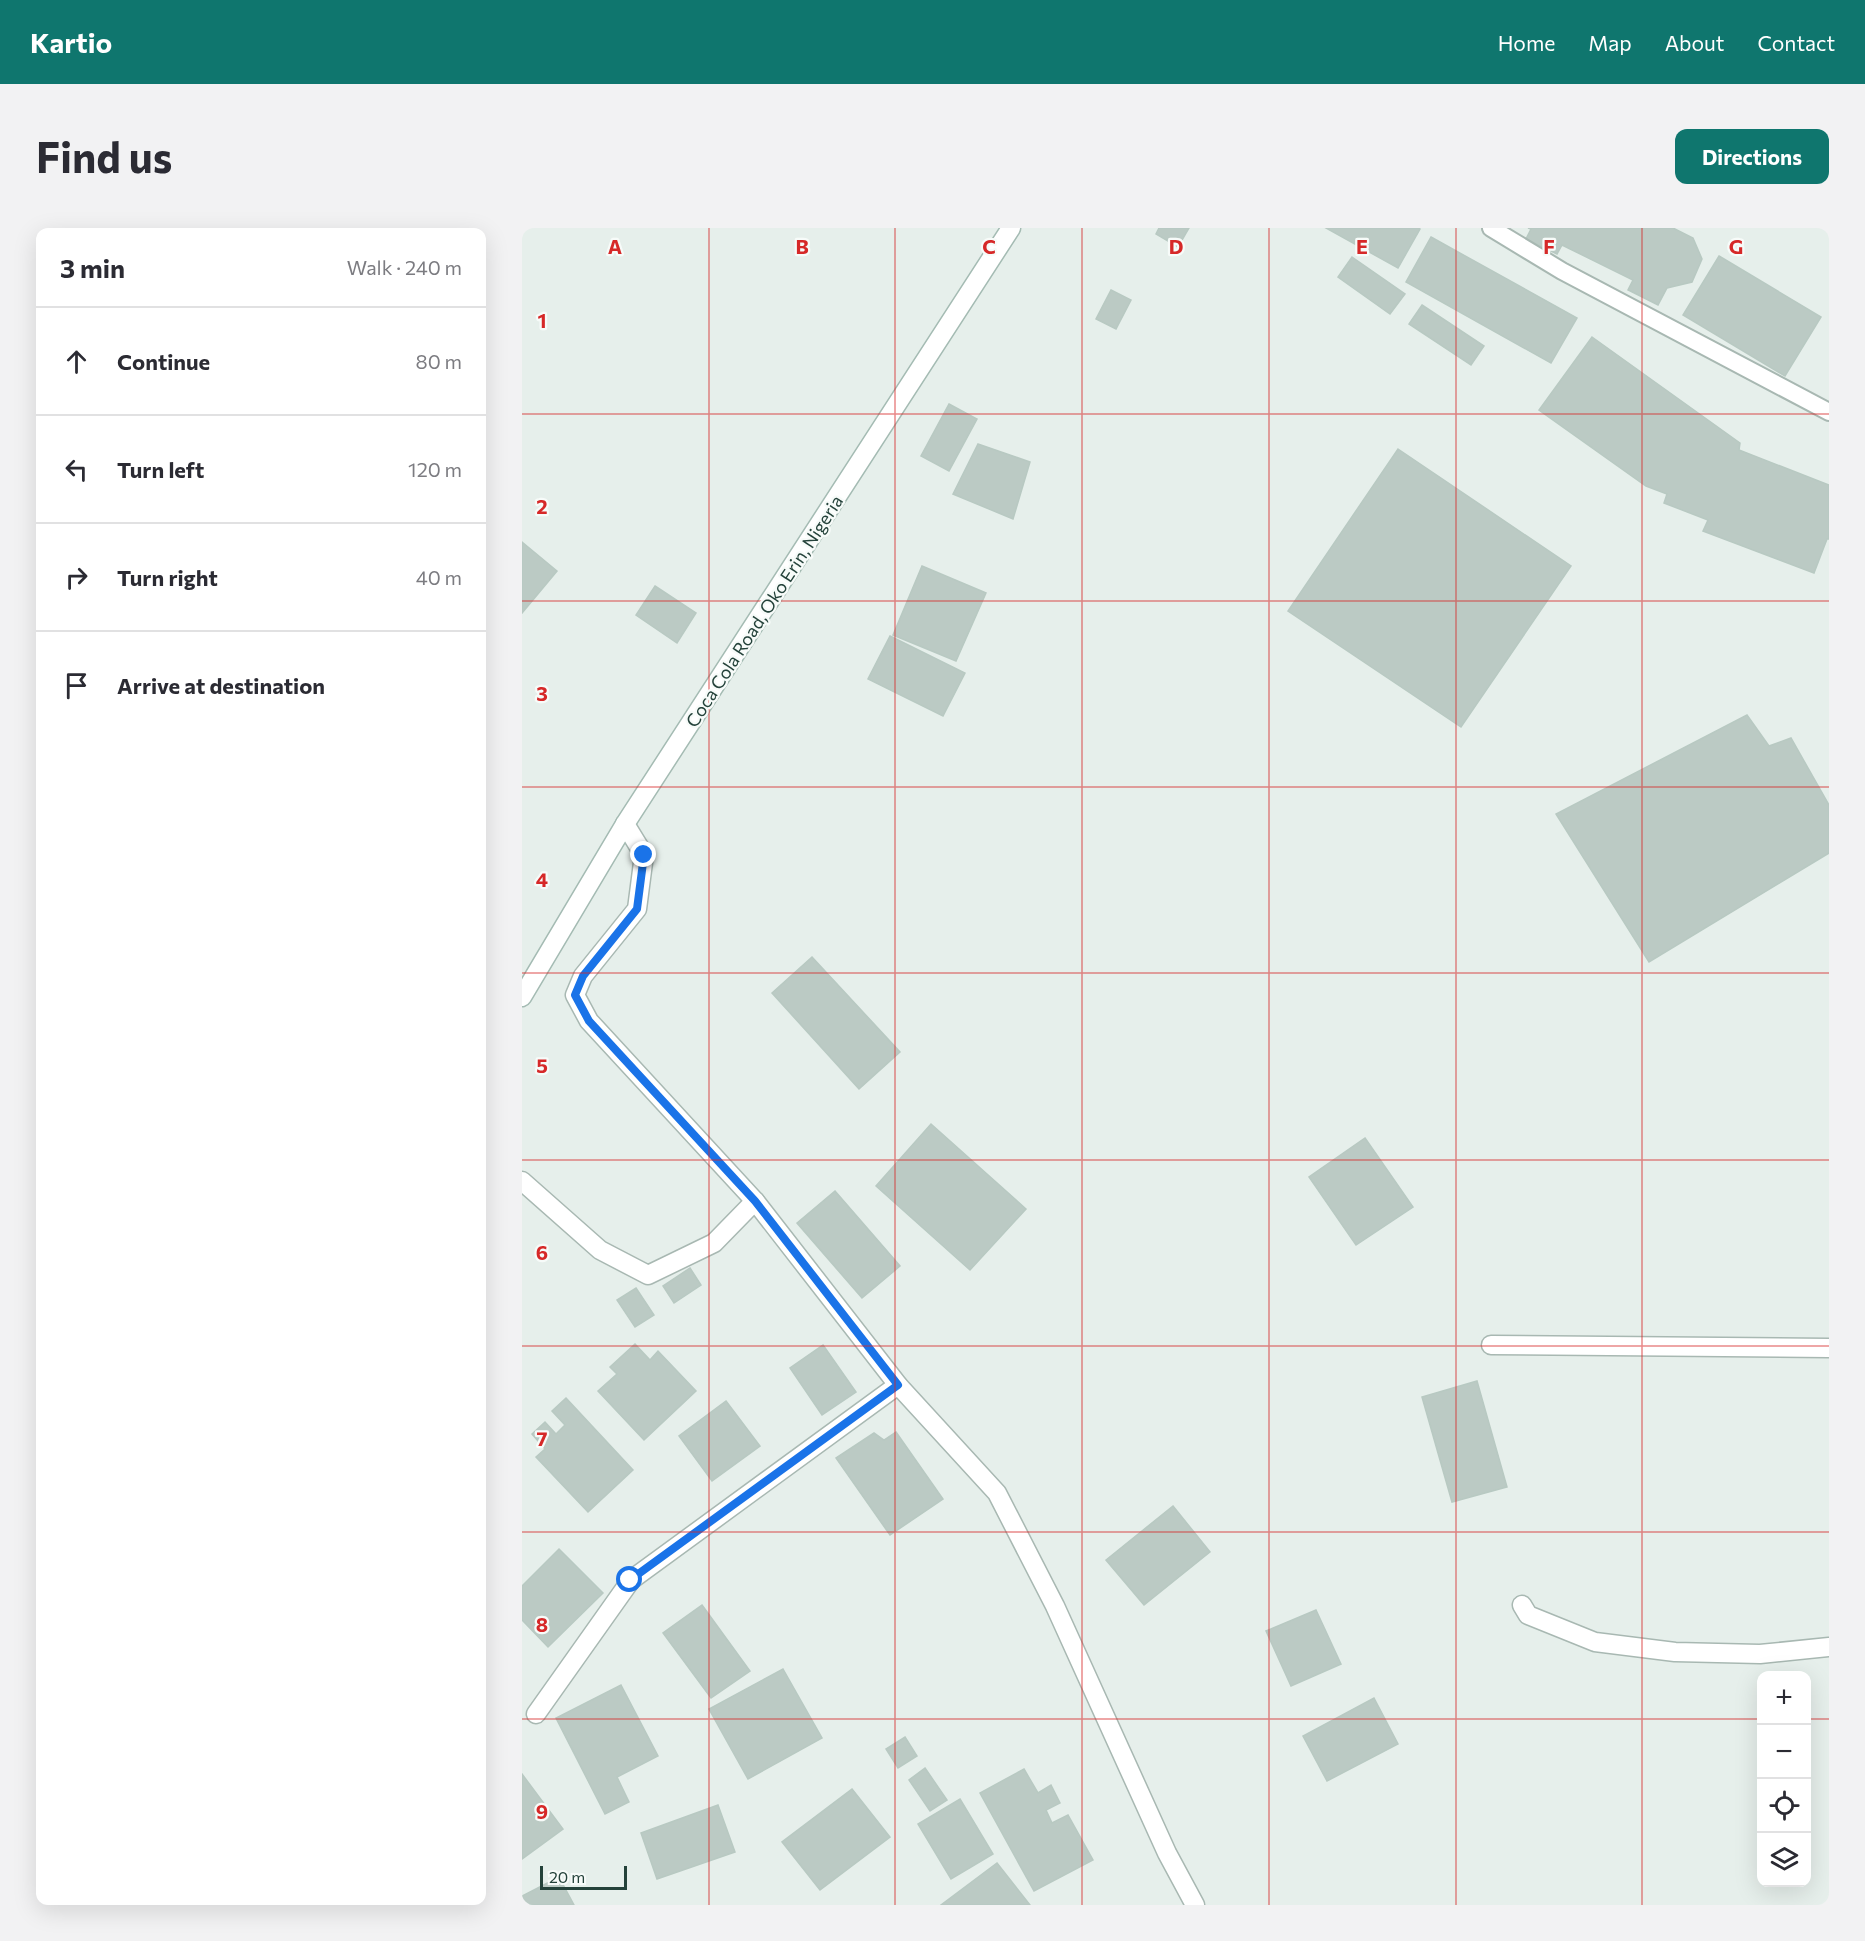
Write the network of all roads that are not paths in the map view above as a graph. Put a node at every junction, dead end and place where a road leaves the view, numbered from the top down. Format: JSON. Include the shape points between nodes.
{"nodes":[{"id":1,"x":1011,"y":228,"type":"edge"},
{"id":2,"x":1491,"y":228,"type":"edge"},
{"id":3,"x":1829,"y":412,"type":"edge"},
{"id":4,"x":625,"y":824,"type":"junction"},
{"id":5,"x":522,"y":997,"type":"edge"},
{"id":6,"x":522,"y":1181,"type":"edge"},
{"id":7,"x":755,"y":1201,"type":"junction"},
{"id":8,"x":1491,"y":1345,"type":"dead end"},
{"id":9,"x":1829,"y":1348,"type":"edge"},
{"id":10,"x":898,"y":1385,"type":"junction"},
{"id":11,"x":1522,"y":1605,"type":"dead end"},
{"id":12,"x":1829,"y":1647,"type":"edge"},
{"id":13,"x":536,"y":1714,"type":"dead end"},
{"id":14,"x":1195,"y":1905,"type":"edge"}],
"edges":[{"from":1,"to":4,"type":"street","name":"Coca Cola Road, Oko Erin, Nigeria"},
{"from":2,"to":3,"type":"lane","via":[[1562,271]]},
{"from":4,"to":5,"type":"street","name":"Coca Cola Road, Oko Erin, Nigeria"},
{"from":4,"to":7,"type":"street","via":[[644,855],[637,909],[583,976],[575,995],[589,1021]]},
{"from":6,"to":7,"type":"street","via":[[600,1250],[648,1275],[714,1244]]},
{"from":7,"to":10,"type":"street"},
{"from":8,"to":9,"type":"street"},
{"from":10,"to":13,"type":"street","via":[[630,1580]]},
{"from":10,"to":14,"type":"street","via":[[997,1493],[1055,1606],[1167,1853]]},
{"from":11,"to":12,"type":"street","via":[[1528,1615],[1595,1642],[1675,1652],[1760,1654]]}]}
